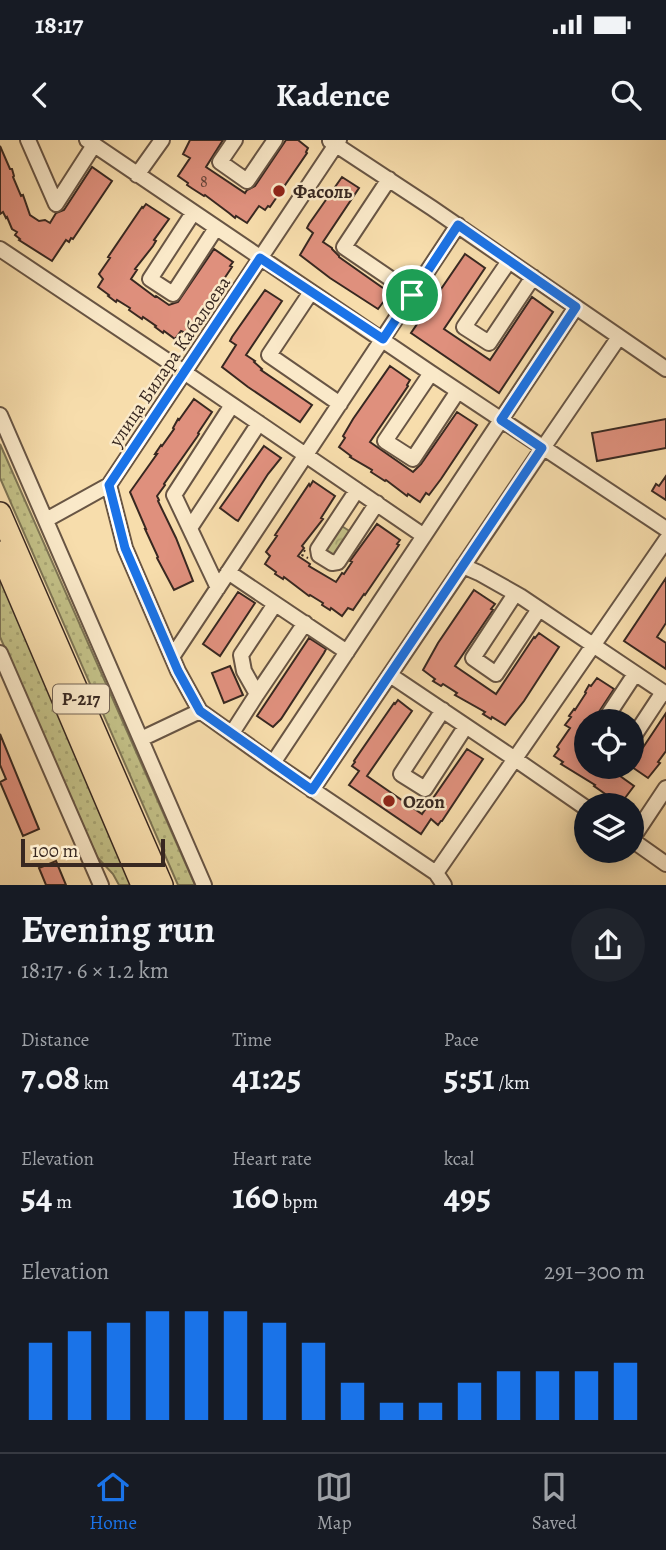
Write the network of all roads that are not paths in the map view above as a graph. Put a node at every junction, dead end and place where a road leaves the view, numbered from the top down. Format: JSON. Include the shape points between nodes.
{"nodes":[{"id":1,"x":28,"y":140,"type":"edge"},
{"id":2,"x":162,"y":140,"type":"edge"},
{"id":3,"x":235,"y":140,"type":"edge"},
{"id":4,"x":275,"y":140,"type":"edge"},
{"id":5,"x":335,"y":142,"type":"edge"},
{"id":6,"x":91,"y":143,"type":"edge"},
{"id":7,"x":137,"y":175,"type":"junction"},
{"id":8,"x":389,"y":179,"type":"junction"},
{"id":9,"x":193,"y":213,"type":"junction"},
{"id":10,"x":458,"y":225,"type":"junction"},
{"id":11,"x":216,"y":228,"type":"junction"},
{"id":12,"x":0,"y":249,"type":"edge"},
{"id":13,"x":260,"y":258,"type":"junction"},
{"id":14,"x":509,"y":261,"type":"junction"},
{"id":15,"x":533,"y":277,"type":"junction"},
{"id":16,"x":311,"y":292,"type":"junction"},
{"id":17,"x":412,"y":295,"type":"junction"},
{"id":18,"x":576,"y":307,"type":"junction"},
{"id":19,"x":619,"y":337,"type":"junction"},
{"id":20,"x":383,"y":339,"type":"junction"},
{"id":21,"x":666,"y":369,"type":"edge"},
{"id":22,"x":184,"y":372,"type":"junction"},
{"id":23,"x":431,"y":373,"type":"junction"},
{"id":24,"x":458,"y":391,"type":"junction"},
{"id":25,"x":340,"y":404,"type":"junction"},
{"id":26,"x":232,"y":405,"type":"junction"},
{"id":27,"x":0,"y":415,"type":"edge"},
{"id":28,"x":501,"y":420,"type":"junction"},
{"id":29,"x":259,"y":423,"type":"junction"},
{"id":30,"x":542,"y":448,"type":"junction"},
{"id":31,"x":306,"y":455,"type":"junction"},
{"id":32,"x":109,"y":485,"type":"junction"},
{"id":33,"x":357,"y":490,"type":"junction"},
{"id":34,"x":376,"y":503,"type":"junction"},
{"id":35,"x":0,"y":513,"type":"edge"},
{"id":36,"x":46,"y":520,"type":"junction"},
{"id":37,"x":190,"y":528,"type":"junction"},
{"id":38,"x":666,"y":529,"type":"edge"},
{"id":39,"x":424,"y":536,"type":"junction"},
{"id":40,"x":666,"y":540,"type":"edge"},
{"id":41,"x":0,"y":552,"type":"edge"},
{"id":42,"x":463,"y":566,"type":"junction"},
{"id":43,"x":228,"y":572,"type":"junction"},
{"id":44,"x":218,"y":588,"type":"junction"},
{"id":45,"x":516,"y":594,"type":"junction"},
{"id":46,"x":275,"y":604,"type":"junction"},
{"id":47,"x":539,"y":609,"type":"junction"},
{"id":48,"x":304,"y":623,"type":"junction"},
{"id":49,"x":593,"y":646,"type":"junction"},
{"id":50,"x":347,"y":652,"type":"junction"},
{"id":51,"x":0,"y":653,"type":"edge"},
{"id":52,"x":172,"y":657,"type":"junction"},
{"id":53,"x":635,"y":674,"type":"junction"},
{"id":54,"x":390,"y":675,"type":"junction"},
{"id":55,"x":664,"y":693,"type":"edge"},
{"id":56,"x":257,"y":694,"type":"junction"},
{"id":57,"x":612,"y":709,"type":"edge"},
{"id":58,"x":443,"y":710,"type":"junction"},
{"id":59,"x":200,"y":711,"type":"junction"},
{"id":60,"x":644,"y":722,"type":"edge"},
{"id":61,"x":466,"y":726,"type":"junction"},
{"id":62,"x":232,"y":733,"type":"junction"},
{"id":63,"x":141,"y":739,"type":"junction"},
{"id":64,"x":515,"y":759,"type":"junction"},
{"id":65,"x":273,"y":763,"type":"junction"},
{"id":66,"x":666,"y":788,"type":"edge"},
{"id":67,"x":312,"y":790,"type":"junction"},
{"id":68,"x":574,"y":800,"type":"edge"},
{"id":69,"x":644,"y":821,"type":"edge"},
{"id":70,"x":644,"y":848,"type":"edge"},
{"id":71,"x":666,"y":864,"type":"edge"},
{"id":72,"x":440,"y":879,"type":"edge"},
{"id":73,"x":100,"y":885,"type":"edge"},
{"id":74,"x":142,"y":885,"type":"edge"},
{"id":75,"x":162,"y":885,"type":"edge"},
{"id":76,"x":204,"y":885,"type":"edge"}],
"edges":[{"from":1,"to":6,"type":"street","via":[[56,204]]},
{"from":2,"to":7,"type":"street"},
{"from":3,"to":4,"type":"street","via":[[220,162],[247,181]]},
{"from":5,"to":8,"type":"street"},
{"from":5,"to":13,"type":"street","name":"улица Билара Кабалоева"},
{"from":6,"to":7,"type":"street"},
{"from":7,"to":9,"type":"street"},
{"from":8,"to":10,"type":"street"},
{"from":8,"to":17,"type":"street","via":[[344,247]]},
{"from":9,"to":11,"type":"street"},
{"from":9,"to":11,"type":"street","via":[[150,279],[173,294]]},
{"from":10,"to":14,"type":"street"},
{"from":10,"to":17,"type":"street"},
{"from":11,"to":13,"type":"street"},
{"from":12,"to":22,"type":"street"},
{"from":13,"to":16,"type":"street"},
{"from":13,"to":22,"type":"street","name":"улица Билара Кабалоева"},
{"from":14,"to":15,"type":"street"},
{"from":14,"to":15,"type":"street","via":[[464,327],[489,343]]},
{"from":15,"to":18,"type":"street"},
{"from":16,"to":20,"type":"street"},
{"from":16,"to":25,"type":"street","via":[[269,355]]},
{"from":17,"to":20,"type":"street"},
{"from":18,"to":19,"type":"street"},
{"from":18,"to":28,"type":"street"},
{"from":19,"to":21,"type":"street"},
{"from":19,"to":30,"type":"street"},
{"from":20,"to":23,"type":"street"},
{"from":20,"to":25,"type":"street"},
{"from":22,"to":26,"type":"street"},
{"from":22,"to":32,"type":"street","name":"улица Билара Кабалоева"},
{"from":23,"to":24,"type":"street"},
{"from":23,"to":24,"type":"street","via":[[385,441],[413,459]]},
{"from":24,"to":28,"type":"street"},
{"from":25,"to":31,"type":"street"},
{"from":26,"to":29,"type":"street"},
{"from":26,"to":37,"type":"street","via":[[174,495]]},
{"from":27,"to":36,"type":"street"},
{"from":28,"to":30,"type":"street"},
{"from":28,"to":39,"type":"street"},
{"from":29,"to":31,"type":"street"},
{"from":29,"to":37,"type":"street"},
{"from":30,"to":38,"type":"street"},
{"from":30,"to":42,"type":"street"},
{"from":31,"to":33,"type":"street"},
{"from":31,"to":43,"type":"street"},
{"from":32,"to":36,"type":"street"},
{"from":32,"to":52,"type":"street","via":[[125,548]]},
{"from":33,"to":34,"type":"street"},
{"from":33,"to":34,"type":"street","via":[[319,555],[338,562]]},
{"from":34,"to":39,"type":"street"},
{"from":35,"to":75,"type":"highway","number":"Р-217"},
{"from":36,"to":63,"type":"street"},
{"from":37,"to":44,"type":"street"},
{"from":39,"to":50,"type":"street"},
{"from":40,"to":49,"type":"street"},
{"from":41,"to":74,"type":"highway","number":"Р-217"},
{"from":42,"to":45,"type":"street"},
{"from":42,"to":54,"type":"street"},
{"from":43,"to":44,"type":"street"},
{"from":43,"to":46,"type":"street"},
{"from":44,"to":52,"type":"street"},
{"from":45,"to":47,"type":"street"},
{"from":45,"to":47,"type":"street","via":[[473,658],[496,674]]},
{"from":46,"to":48,"type":"street"},
{"from":46,"to":56,"type":"street","via":[[241,655]]},
{"from":47,"to":49,"type":"street"},
{"from":48,"to":50,"type":"street"},
{"from":48,"to":56,"type":"street"},
{"from":49,"to":53,"type":"street"},
{"from":49,"to":64,"type":"street"},
{"from":50,"to":65,"type":"street"},
{"from":51,"to":73,"type":"street"},
{"from":52,"to":59,"type":"street"},
{"from":53,"to":55,"type":"street"},
{"from":53,"to":57,"type":"street"},
{"from":54,"to":58,"type":"street"},
{"from":54,"to":67,"type":"street"},
{"from":55,"to":60,"type":"street"},
{"from":56,"to":62,"type":"street"},
{"from":58,"to":61,"type":"street"},
{"from":58,"to":61,"type":"street","via":[[401,774],[425,789]]},
{"from":59,"to":62,"type":"street"},
{"from":59,"to":63,"type":"street"},
{"from":61,"to":64,"type":"street"},
{"from":62,"to":65,"type":"street"},
{"from":63,"to":76,"type":"street"},
{"from":64,"to":68,"type":"street"},
{"from":64,"to":72,"type":"street"},
{"from":65,"to":67,"type":"street"},
{"from":66,"to":69,"type":"street"},
{"from":67,"to":72,"type":"street"},
{"from":70,"to":71,"type":"street"}]}
